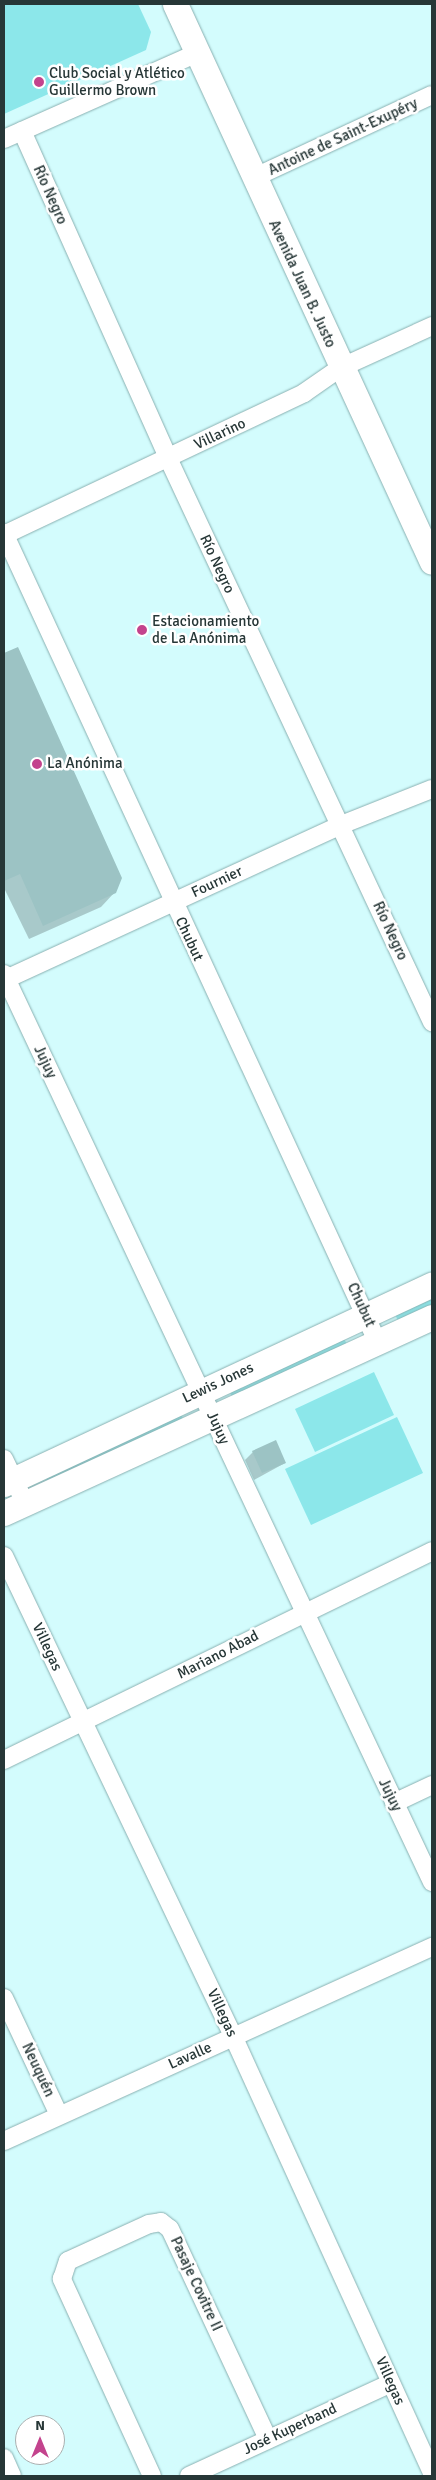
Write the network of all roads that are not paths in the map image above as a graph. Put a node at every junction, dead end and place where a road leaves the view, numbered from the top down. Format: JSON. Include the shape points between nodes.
{"nodes":[{"id":1,"x":176,"y":4,"type":"edge"},
{"id":2,"x":196,"y":53,"type":"junction"},
{"id":3,"x":432,"y":96,"type":"edge"},
{"id":4,"x":22,"y":131,"type":"junction"},
{"id":5,"x":4,"y":139,"type":"edge"},
{"id":6,"x":253,"y":178,"type":"junction"},
{"id":7,"x":432,"y":326,"type":"edge"},
{"id":8,"x":340,"y":368,"type":"junction"},
{"id":9,"x":168,"y":458,"type":"junction"},
{"id":10,"x":4,"y":534,"type":"edge"},
{"id":11,"x":432,"y":561,"type":"edge"},
{"id":12,"x":432,"y":789,"type":"edge"},
{"id":13,"x":341,"y":825,"type":"junction"},
{"id":14,"x":172,"y":903,"type":"junction"},
{"id":15,"x":5,"y":978,"type":"edge"},
{"id":16,"x":432,"y":1022,"type":"edge"},
{"id":17,"x":432,"y":1284,"type":"edge"},
{"id":18,"x":366,"y":1315,"type":"junction"},
{"id":19,"x":432,"y":1317,"type":"edge"},
{"id":20,"x":378,"y":1342,"type":"junction"},
{"id":21,"x":200,"y":1391,"type":"junction"},
{"id":22,"x":213,"y":1417,"type":"junction"},
{"id":23,"x":7,"y":1474,"type":"edge"},
{"id":24,"x":14,"y":1508,"type":"edge"},
{"id":25,"x":432,"y":1550,"type":"edge"},
{"id":26,"x":4,"y":1556,"type":"edge"},
{"id":27,"x":302,"y":1611,"type":"junction"},
{"id":28,"x":84,"y":1724,"type":"junction"},
{"id":29,"x":4,"y":1760,"type":"edge"},
{"id":30,"x":432,"y":1785,"type":"edge"},
{"id":31,"x":394,"y":1802,"type":"junction"},
{"id":32,"x":432,"y":1882,"type":"edge"},
{"id":33,"x":432,"y":1947,"type":"edge"},
{"id":34,"x":4,"y":1998,"type":"edge"},
{"id":35,"x":233,"y":2036,"type":"junction"},
{"id":36,"x":59,"y":2115,"type":"junction"},
{"id":37,"x":4,"y":2141,"type":"edge"},
{"id":38,"x":391,"y":2383,"type":"junction"},
{"id":39,"x":268,"y":2439,"type":"junction"},
{"id":40,"x":4,"y":2458,"type":"edge"},
{"id":41,"x":432,"y":2473,"type":"edge"},
{"id":42,"x":12,"y":2476,"type":"edge"},
{"id":43,"x":152,"y":2476,"type":"edge"},
{"id":44,"x":189,"y":2476,"type":"edge"}],
"edges":[{"from":1,"to":2,"type":"main road","name":"Avenida Juan B. Justo"},
{"from":2,"to":4,"type":"street"},
{"from":2,"to":6,"type":"main road","name":"Avenida Juan B. Justo"},
{"from":3,"to":6,"type":"street","name":"Antoine de Saint-Exupéry"},
{"from":4,"to":5,"type":"street"},
{"from":4,"to":9,"type":"street","name":"Río Negro"},
{"from":6,"to":8,"type":"main road","name":"Avenida Juan B. Justo"},
{"from":7,"to":8,"type":"street","name":"Villarino"},
{"from":8,"to":9,"type":"street","name":"Villarino","via":[[304,394]]},
{"from":8,"to":11,"type":"main road","name":"Avenida Juan B. Justo"},
{"from":9,"to":10,"type":"street","name":"Villarino"},
{"from":9,"to":13,"type":"street","name":"Río Negro"},
{"from":10,"to":14,"type":"street","name":"Chubut"},
{"from":12,"to":13,"type":"street","name":"Fournier"},
{"from":13,"to":14,"type":"street","name":"Fournier"},
{"from":13,"to":16,"type":"street","name":"Río Negro"},
{"from":14,"to":15,"type":"street","name":"Fournier"},
{"from":14,"to":18,"type":"street","name":"Chubut"},
{"from":15,"to":21,"type":"street","name":"Jujuy"},
{"from":17,"to":18,"type":"main road","name":"Lewis Jones"},
{"from":18,"to":20,"type":"street","name":"Chubut"},
{"from":18,"to":21,"type":"main road","name":"Lewis Jones"},
{"from":19,"to":20,"type":"main road","name":"Lewis Jones"},
{"from":20,"to":22,"type":"main road","name":"Lewis Jones"},
{"from":21,"to":22,"type":"street","name":"Jujuy"},
{"from":21,"to":23,"type":"main road","name":"Lewis Jones"},
{"from":22,"to":24,"type":"main road","name":"Lewis Jones"},
{"from":22,"to":27,"type":"street","name":"Jujuy"},
{"from":23,"to":24,"type":"street"},
{"from":25,"to":27,"type":"street","name":"Mariano Abad"},
{"from":26,"to":28,"type":"street","name":"Villegas"},
{"from":27,"to":28,"type":"street","name":"Mariano Abad"},
{"from":27,"to":31,"type":"street","name":"Jujuy"},
{"from":28,"to":29,"type":"street","name":"Mariano Abad"},
{"from":28,"to":35,"type":"street","name":"Villegas"},
{"from":30,"to":31,"type":"street"},
{"from":31,"to":32,"type":"street","name":"Jujuy"},
{"from":33,"to":35,"type":"street","name":"Lavalle"},
{"from":34,"to":36,"type":"street","name":"Neuquén"},
{"from":35,"to":36,"type":"street","name":"Lavalle"},
{"from":35,"to":38,"type":"street","name":"Villegas"},
{"from":36,"to":37,"type":"street","name":"Lavalle"},
{"from":38,"to":39,"type":"street","name":"José Kuperband"},
{"from":38,"to":41,"type":"street","name":"Villegas"},
{"from":39,"to":43,"type":"street","name":"Pasaje Covitre II","via":[[170,2229],[161,2222],[148,2224],[68,2261],[62,2279]]},
{"from":39,"to":44,"type":"street","name":"José Kuperband"},
{"from":40,"to":42,"type":"street"}]}
